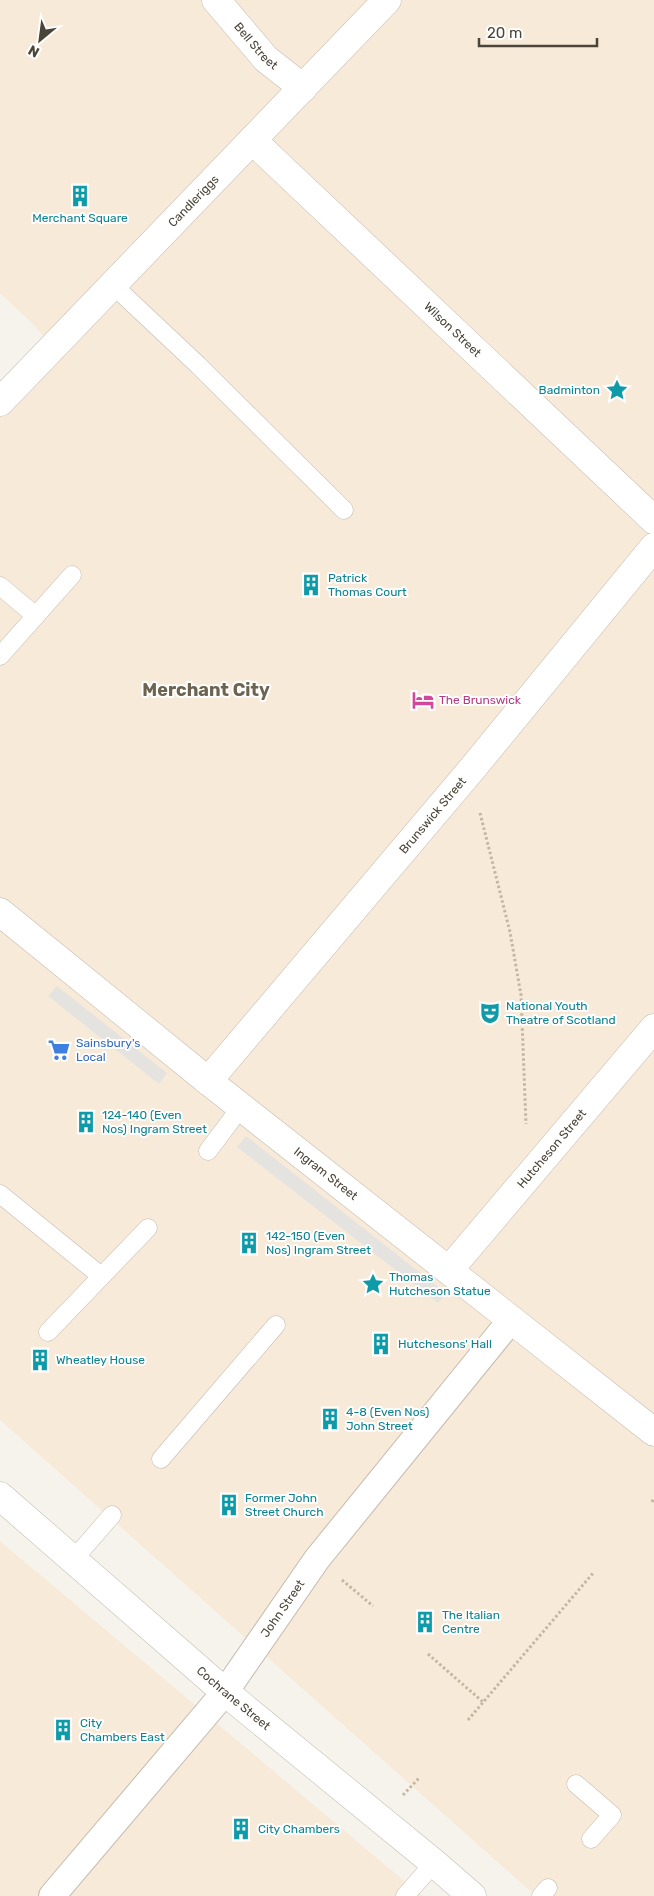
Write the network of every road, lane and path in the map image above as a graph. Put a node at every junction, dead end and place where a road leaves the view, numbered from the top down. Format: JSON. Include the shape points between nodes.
{"nodes":[{"id":1,"x":216,"y":0,"type":"edge"},
{"id":2,"x":387,"y":0,"type":"edge"},
{"id":3,"x":303,"y":88,"type":"junction"},
{"id":4,"x":252,"y":140,"type":"junction"},
{"id":5,"x":112,"y":285,"type":"junction"},
{"id":6,"x":0,"y":402,"type":"edge"},
{"id":7,"x":344,"y":510,"type":"dead end"},
{"id":8,"x":654,"y":520,"type":"edge"},
{"id":9,"x":654,"y":547,"type":"edge"},
{"id":10,"x":72,"y":575,"type":"dead end"},
{"id":11,"x":0,"y":586,"type":"edge"},
{"id":12,"x":36,"y":616,"type":"junction"},
{"id":13,"x":0,"y":656,"type":"edge"},
{"id":14,"x":472,"y":769,"type":"junction"},
{"id":15,"x":0,"y":912,"type":"edge"},
{"id":16,"x":654,"y":1028,"type":"edge"},
{"id":17,"x":208,"y":1081,"type":"junction"},
{"id":18,"x":241,"y":1107,"type":"junction"},
{"id":19,"x":208,"y":1151,"type":"dead end"},
{"id":20,"x":531,"y":1172,"type":"junction"},
{"id":21,"x":0,"y":1194,"type":"edge"},
{"id":22,"x":148,"y":1228,"type":"dead end"},
{"id":23,"x":448,"y":1270,"type":"junction"},
{"id":24,"x":102,"y":1276,"type":"junction"},
{"id":25,"x":511,"y":1320,"type":"junction"},
{"id":26,"x":276,"y":1326,"type":"dead end"},
{"id":27,"x":48,"y":1332,"type":"dead end"},
{"id":28,"x":654,"y":1432,"type":"edge"},
{"id":29,"x":161,"y":1459,"type":"dead end"},
{"id":30,"x":0,"y":1496,"type":"edge"},
{"id":31,"x":112,"y":1515,"type":"dead end"},
{"id":32,"x":73,"y":1560,"type":"junction"},
{"id":33,"x":594,"y":1572,"type":"dead end"},
{"id":34,"x":428,"y":1654,"type":"dead end"},
{"id":35,"x":225,"y":1692,"type":"junction"},
{"id":36,"x":483,"y":1702,"type":"junction"},
{"id":37,"x":468,"y":1720,"type":"dead end"},
{"id":38,"x":576,"y":1784,"type":"dead end"},
{"id":39,"x":591,"y":1839,"type":"dead end"},
{"id":40,"x":434,"y":1862,"type":"junction"},
{"id":41,"x":52,"y":1896,"type":"edge"},
{"id":42,"x":406,"y":1896,"type":"edge"},
{"id":43,"x":472,"y":1896,"type":"edge"}],
"edges":[{"from":1,"to":3,"type":"street","name":"Bell Street","via":[[266,59]]},
{"from":2,"to":3,"type":"street","name":"Candleriggs"},
{"from":3,"to":4,"type":"street","name":"Candleriggs"},
{"from":4,"to":5,"type":"street","name":"Candleriggs"},
{"from":4,"to":8,"type":"street","name":"Wilson Street"},
{"from":5,"to":6,"type":"street","name":"Candleriggs"},
{"from":5,"to":7,"type":"lane"},
{"from":9,"to":14,"type":"street","name":"Brunswick Street"},
{"from":10,"to":12,"type":"lane"},
{"from":11,"to":12,"type":"lane"},
{"from":12,"to":13,"type":"lane"},
{"from":14,"to":17,"type":"street","name":"Brunswick Street"},
{"from":14,"to":20,"type":"path","via":[[521,994],[524,1105]]},
{"from":15,"to":17,"type":"street","name":"Ingram Street"},
{"from":16,"to":20,"type":"street","name":"Hutcheson Street"},
{"from":17,"to":18,"type":"street","name":"Ingram Street"},
{"from":18,"to":19,"type":"lane"},
{"from":18,"to":23,"type":"street","name":"Ingram Street"},
{"from":20,"to":23,"type":"street","name":"Hutcheson Street"},
{"from":21,"to":24,"type":"lane"},
{"from":22,"to":24,"type":"lane"},
{"from":23,"to":25,"type":"street","name":"Ingram Street"},
{"from":24,"to":27,"type":"lane"},
{"from":25,"to":28,"type":"street","name":"Ingram Street"},
{"from":25,"to":35,"type":"street","name":"John Street","via":[[317,1559]]},
{"from":26,"to":29,"type":"lane"},
{"from":30,"to":32,"type":"street","name":"Cochrane Street"},
{"from":31,"to":32,"type":"lane"},
{"from":32,"to":35,"type":"street","name":"Cochrane Street"},
{"from":33,"to":36,"type":"path"},
{"from":34,"to":36,"type":"path"},
{"from":35,"to":40,"type":"street","name":"Cochrane Street"},
{"from":35,"to":41,"type":"street","name":"John Street"},
{"from":36,"to":37,"type":"path"},
{"from":38,"to":39,"type":"lane","via":[[612,1814]]},
{"from":40,"to":42,"type":"lane"},
{"from":40,"to":43,"type":"street","name":"Cochrane Street"}]}
